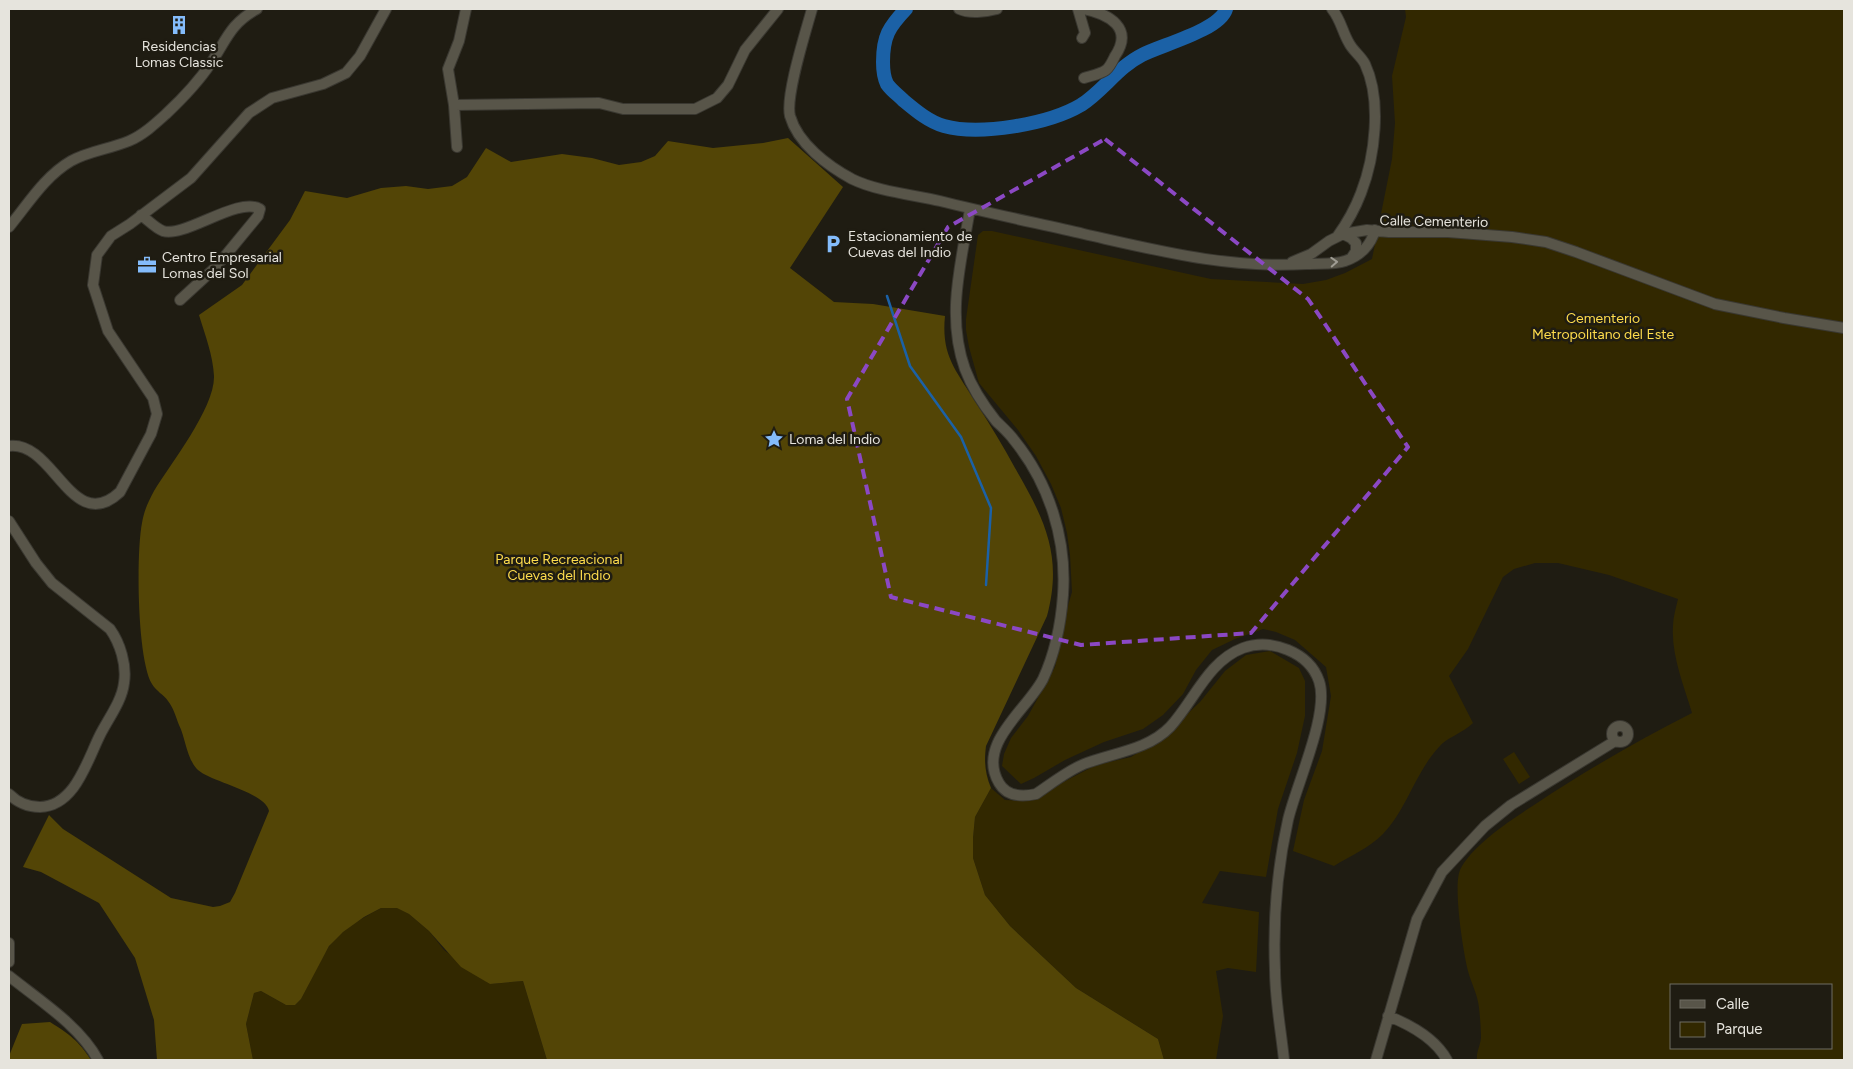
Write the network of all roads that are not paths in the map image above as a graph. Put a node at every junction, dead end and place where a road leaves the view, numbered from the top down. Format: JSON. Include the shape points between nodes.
{"nodes":[{"id":1,"x":257,"y":9,"type":"edge"},
{"id":2,"x":386,"y":9,"type":"edge"},
{"id":3,"x":466,"y":9,"type":"edge"},
{"id":4,"x":778,"y":9,"type":"edge"},
{"id":5,"x":812,"y":9,"type":"edge"},
{"id":6,"x":959,"y":9,"type":"edge"},
{"id":7,"x":997,"y":9,"type":"edge"},
{"id":8,"x":1078,"y":9,"type":"edge"},
{"id":9,"x":1084,"y":9,"type":"edge"},
{"id":10,"x":1332,"y":9,"type":"edge"},
{"id":11,"x":1082,"y":38,"type":"dead end"},
{"id":12,"x":1084,"y":78,"type":"dead end"},
{"id":13,"x":454,"y":105,"type":"junction"},
{"id":14,"x":457,"y":146,"type":"dead end"},
{"id":15,"x":970,"y":209,"type":"junction"},
{"id":16,"x":141,"y":215,"type":"junction"},
{"id":17,"x":9,"y":227,"type":"edge"},
{"id":18,"x":1375,"y":230,"type":"junction"},
{"id":19,"x":1340,"y":236,"type":"junction"},
{"id":20,"x":1352,"y":258,"type":"junction"},
{"id":21,"x":1285,"y":265,"type":"junction"},
{"id":22,"x":180,"y":300,"type":"dead end"},
{"id":23,"x":1844,"y":328,"type":"edge"},
{"id":24,"x":9,"y":446,"type":"edge"},
{"id":25,"x":9,"y":521,"type":"edge"},
{"id":26,"x":1615,"y":741,"type":"dead end"},
{"id":27,"x":9,"y":794,"type":"edge"},
{"id":28,"x":9,"y":943,"type":"edge"},
{"id":29,"x":9,"y":962,"type":"edge"},
{"id":30,"x":9,"y":976,"type":"edge"},
{"id":31,"x":1388,"y":1016,"type":"junction"},
{"id":32,"x":98,"y":1060,"type":"edge"},
{"id":33,"x":1284,"y":1060,"type":"edge"},
{"id":34,"x":1376,"y":1060,"type":"edge"},
{"id":35,"x":1447,"y":1060,"type":"edge"}],
"edges":[{"from":1,"to":17,"type":"street","via":[[234,26],[205,71],[148,130],[130,141],[90,153],[65,165],[37,191]]},
{"from":2,"to":16,"type":"street","via":[[360,56],[346,73],[323,84],[272,98],[249,113],[191,178]]},
{"from":3,"to":13,"type":"street","via":[[448,69]]},
{"from":4,"to":13,"type":"street","via":[[745,50],[728,85],[717,98],[695,108],[623,109],[599,103]]},
{"from":5,"to":15,"type":"street","name":"Calle Cementerio","via":[[789,105],[790,115],[804,142],[830,165],[860,182]]},
{"from":6,"to":7,"type":"street","via":[[973,12]]},
{"from":8,"to":11,"type":"street","via":[[1085,33]]},
{"from":9,"to":12,"type":"street","via":[[1101,12],[1116,22],[1122,36],[1122,46],[1106,70]]},
{"from":10,"to":19,"type":"street","via":[[1341,22],[1349,45],[1364,63],[1374,96],[1375,124],[1362,192]]},
{"from":13,"to":14,"type":"street"},
{"from":15,"to":21,"type":"street","name":"Calle Cementerio","via":[[1180,256],[1248,265]]},
{"from":15,"to":33,"type":"street","via":[[956,297],[957,335],[962,357],[982,401],[1017,444],[1043,487],[1055,520],[1063,560],[1063,594],[1054,648],[1042,680],[997,744],[994,762],[997,779],[1000,786],[1011,794],[1036,794],[1083,765],[1143,744],[1168,728],[1211,670],[1244,648],[1269,644],[1282,647],[1307,663],[1319,681],[1321,710],[1287,826],[1274,927],[1274,970]]},
{"from":16,"to":22,"type":"street","via":[[164,232],[244,207],[260,209],[258,216],[216,267]]},
{"from":16,"to":24,"type":"street","via":[[110,236],[97,255],[93,285],[108,331],[153,398],[157,414],[151,434],[125,484],[113,498],[93,504],[83,501],[31,451]]},
{"from":18,"to":19,"type":"street"},
{"from":18,"to":20,"type":"street","name":"Calle Cementerio","via":[[1368,246]]},
{"from":18,"to":23,"type":"street","name":"Calle Cementerio","via":[[1457,233],[1546,242],[1715,304]]},
{"from":19,"to":20,"type":"street","via":[[1351,238],[1356,243]]},
{"from":19,"to":21,"type":"street"},
{"from":21,"to":20,"type":"street","name":"Calle Cementerio","one_way":true,"via":[[1343,262]]},
{"from":25,"to":27,"type":"street","via":[[52,583],[110,628],[121,651],[125,676],[118,702],[68,795],[55,804],[39,807],[24,805]]},
{"from":26,"to":31,"type":"street","via":[[1511,805],[1485,826],[1442,872],[1417,919]]},
{"from":28,"to":29,"type":"street"},
{"from":30,"to":32,"type":"street","via":[[74,1030]]},
{"from":31,"to":34,"type":"street"},
{"from":31,"to":35,"type":"street","via":[[1429,1038]]}]}
